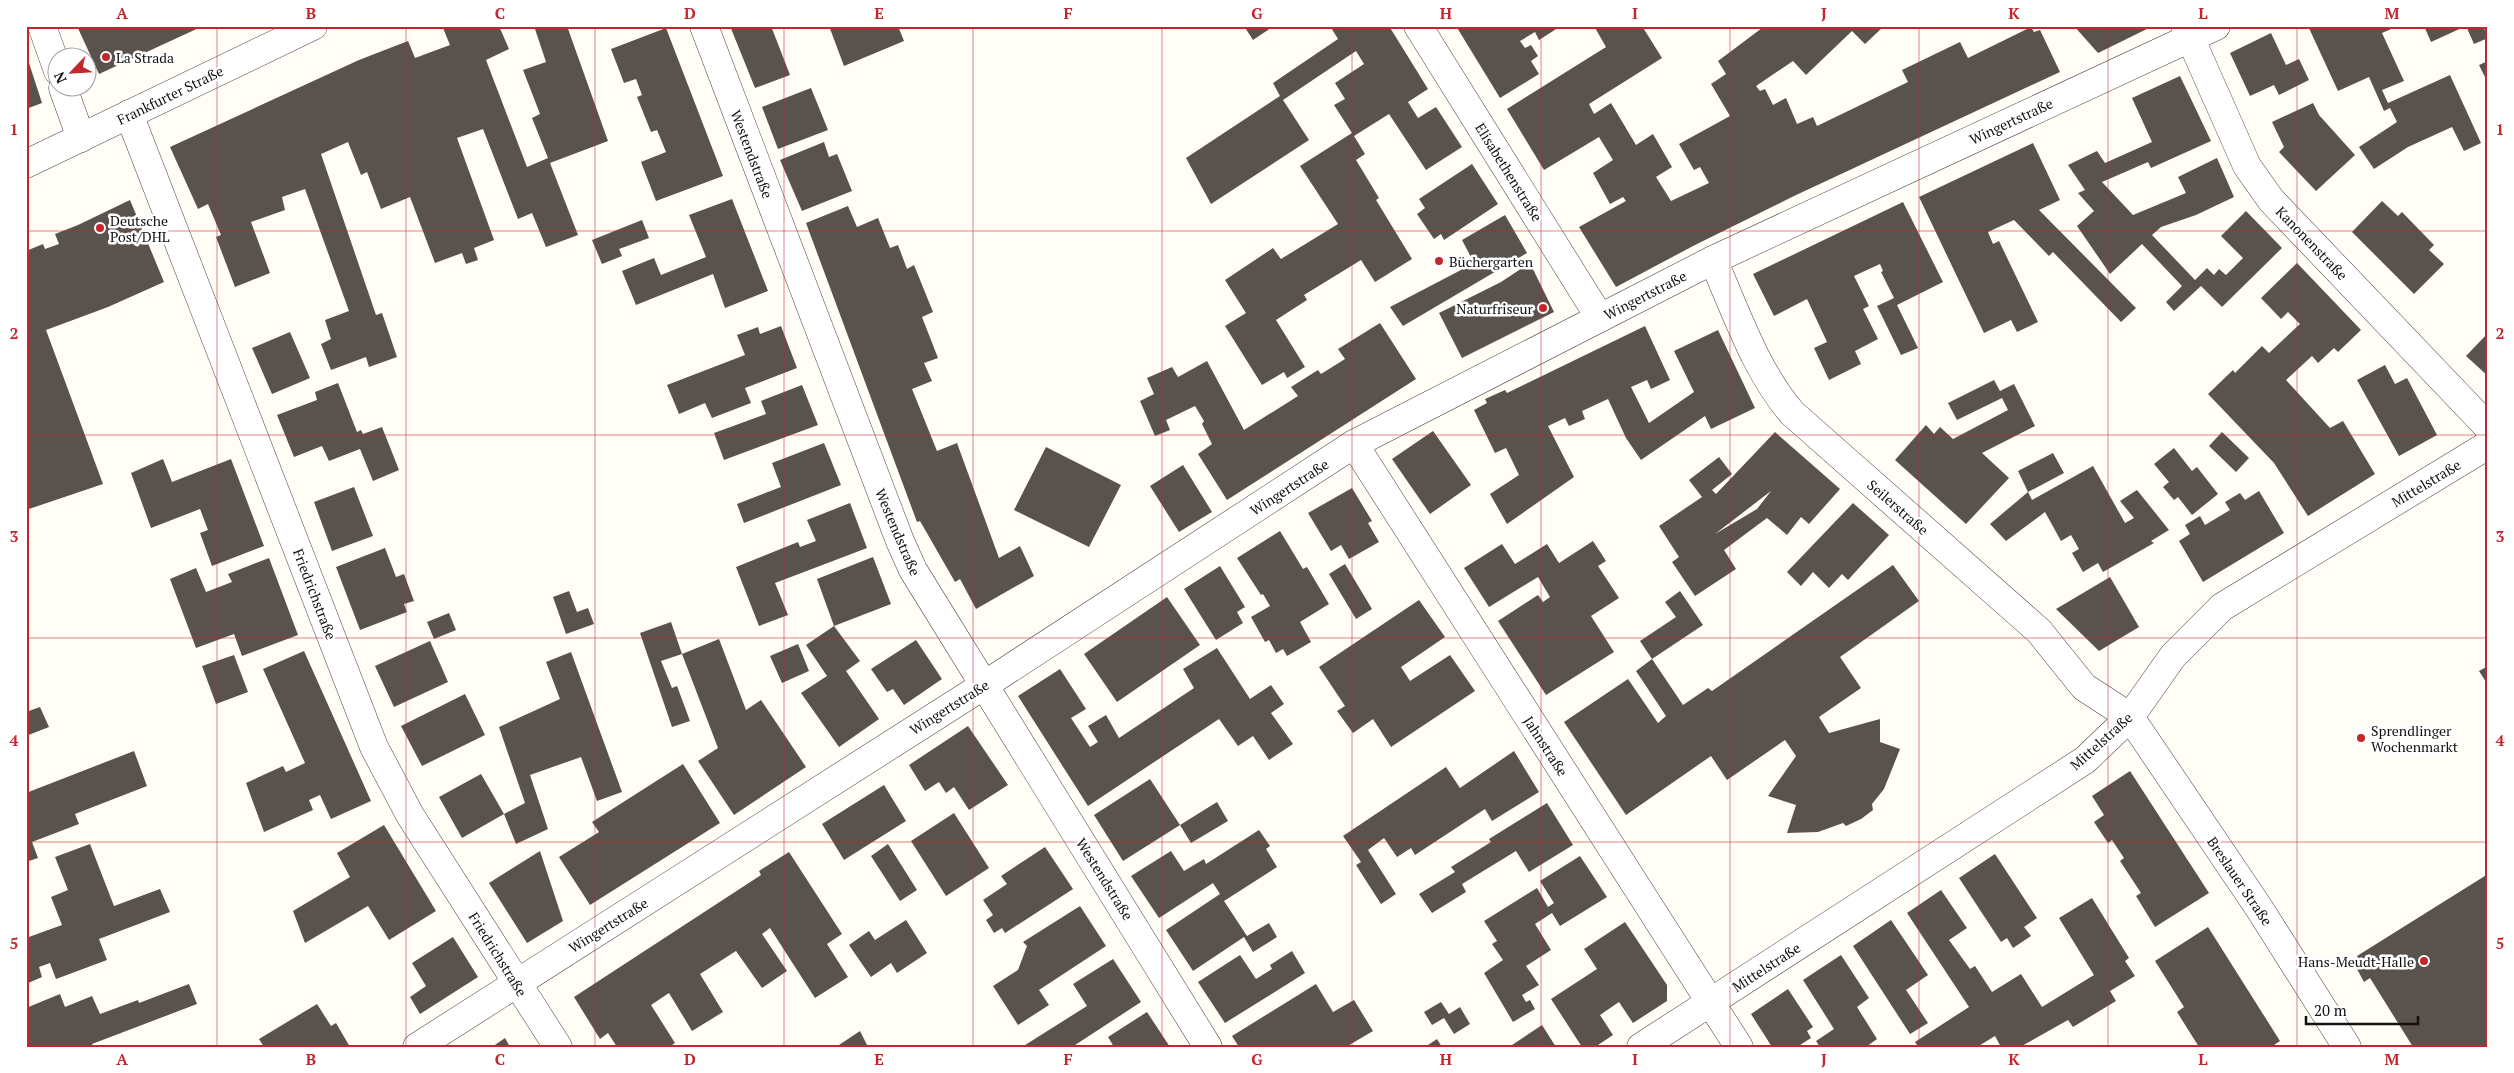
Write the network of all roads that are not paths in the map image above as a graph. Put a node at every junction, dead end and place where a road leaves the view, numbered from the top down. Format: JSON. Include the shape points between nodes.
{"nodes":[{"id":1,"x":42,"y":26,"type":"edge"},
{"id":2,"x":313,"y":26,"type":"edge"},
{"id":3,"x":704,"y":26,"type":"edge"},
{"id":4,"x":1418,"y":26,"type":"edge"},
{"id":5,"x":2216,"y":26,"type":"edge"},
{"id":6,"x":2188,"y":32,"type":"edge"},
{"id":7,"x":50,"y":48,"type":"edge"},
{"id":8,"x":67,"y":98,"type":"edge"},
{"id":9,"x":129,"y":114,"type":"junction"},
{"id":10,"x":81,"y":138,"type":"junction"},
{"id":11,"x":26,"y":164,"type":"edge"},
{"id":12,"x":1713,"y":260,"type":"junction"},
{"id":13,"x":1600,"y":318,"type":"junction"},
{"id":14,"x":2488,"y":427,"type":"edge"},
{"id":15,"x":1354,"y":444,"type":"junction"},
{"id":16,"x":2488,"y":445,"type":"edge"},
{"id":17,"x":986,"y":684,"type":"junction"},
{"id":18,"x":2130,"y":717,"type":"junction"},
{"id":19,"x":516,"y":983,"type":"junction"},
{"id":20,"x":1710,"y":1003,"type":"junction"},
{"id":21,"x":417,"y":1047,"type":"edge"},
{"id":22,"x":558,"y":1047,"type":"edge"},
{"id":23,"x":1208,"y":1047,"type":"edge"},
{"id":24,"x":1641,"y":1047,"type":"edge"},
{"id":25,"x":1738,"y":1047,"type":"edge"},
{"id":26,"x":2346,"y":1047,"type":"edge"}],
"edges":[{"from":1,"to":7,"type":"street"},
{"from":2,"to":9,"type":"street","name":"Frankfurter Straße"},
{"from":3,"to":17,"type":"street","name":"Westendstraße","via":[[900,542],[913,570]]},
{"from":4,"to":13,"type":"street","name":"Elisabethenstraße"},
{"from":5,"to":6,"type":"street","name":"Wingertstraße"},
{"from":6,"to":12,"type":"street","name":"Wingertstraße"},
{"from":6,"to":14,"type":"street","name":"Kanonenstraße","via":[[2247,166],[2258,183]]},
{"from":8,"to":10,"type":"street"},
{"from":9,"to":10,"type":"street","name":"Frankfurter Straße"},
{"from":9,"to":19,"type":"street","name":"Friedrichstraße","via":[[374,747],[410,815]]},
{"from":10,"to":11,"type":"street","name":"Frankfurter Straße"},
{"from":12,"to":13,"type":"street","name":"Wingertstraße"},
{"from":12,"to":18,"type":"street","name":"Seilerstraße","via":[[1764,374],[1775,394],[1792,413],[2040,631],[2084,687]]},
{"from":13,"to":15,"type":"street","name":"Wingertstraße"},
{"from":15,"to":17,"type":"street","name":"Wingertstraße"},
{"from":15,"to":20,"type":"street","name":"Jahnstraße"},
{"from":16,"to":18,"type":"street","name":"Mittelstraße","via":[[2222,607],[2173,656]]},
{"from":17,"to":19,"type":"street","name":"Wingertstraße"},
{"from":17,"to":23,"type":"street","name":"Westendstraße"},
{"from":18,"to":20,"type":"street","name":"Mittelstraße","via":[[2078,765]]},
{"from":18,"to":26,"type":"street","name":"Breslauer Straße","via":[[2259,908]]},
{"from":19,"to":21,"type":"street","name":"Wingertstraße"},
{"from":19,"to":22,"type":"street","name":"Friedrichstraße"},
{"from":20,"to":24,"type":"street","name":"Mittelstraße"},
{"from":20,"to":25,"type":"street","name":"Jahnstraße"}]}
